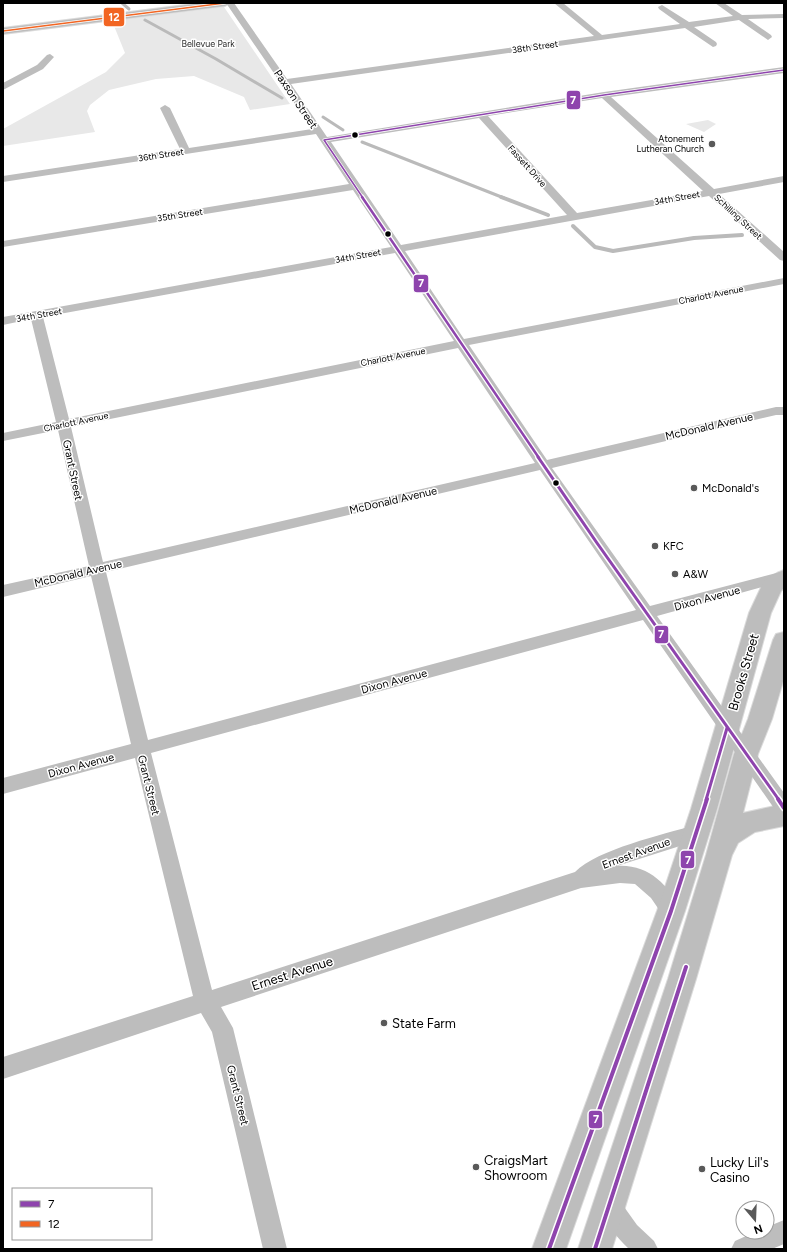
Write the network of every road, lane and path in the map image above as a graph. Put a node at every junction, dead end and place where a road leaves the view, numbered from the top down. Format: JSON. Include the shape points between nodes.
{"nodes":[{"id":1,"x":224,"y":3,"type":"edge"},
{"id":2,"x":230,"y":3,"type":"edge"},
{"id":3,"x":558,"y":3,"type":"edge"},
{"id":4,"x":719,"y":3,"type":"edge"},
{"id":5,"x":183,"y":6,"type":"edge"},
{"id":6,"x":662,"y":7,"type":"dead end"},
{"id":7,"x":784,"y":16,"type":"edge"},
{"id":8,"x":740,"y":17,"type":"junction"},
{"id":9,"x":686,"y":25,"type":"junction"},
{"id":10,"x":3,"y":31,"type":"edge"},
{"id":11,"x":600,"y":37,"type":"junction"},
{"id":12,"x":768,"y":37,"type":"dead end"},
{"id":13,"x":713,"y":44,"type":"dead end"},
{"id":14,"x":50,"y":57,"type":"dead end"},
{"id":15,"x":784,"y":70,"type":"edge"},
{"id":16,"x":286,"y":82,"type":"junction"},
{"id":17,"x":5,"y":84,"type":"edge"},
{"id":18,"x":604,"y":95,"type":"junction"},
{"id":19,"x":165,"y":108,"type":"dead end"},
{"id":20,"x":481,"y":114,"type":"junction"},
{"id":21,"x":321,"y":135,"type":"junction"},
{"id":22,"x":186,"y":151,"type":"junction"},
{"id":23,"x":3,"y":179,"type":"edge"},
{"id":24,"x":784,"y":179,"type":"edge"},
{"id":25,"x":356,"y":186,"type":"junction"},
{"id":26,"x":712,"y":192,"type":"junction"},
{"id":27,"x":574,"y":217,"type":"junction"},
{"id":28,"x":3,"y":244,"type":"edge"},
{"id":29,"x":399,"y":249,"type":"junction"},
{"id":30,"x":784,"y":258,"type":"edge"},
{"id":31,"x":784,"y":280,"type":"edge"},
{"id":32,"x":36,"y":316,"type":"junction"},
{"id":33,"x":3,"y":321,"type":"edge"},
{"id":34,"x":462,"y":343,"type":"junction"},
{"id":35,"x":784,"y":411,"type":"edge"},
{"id":36,"x":63,"y":424,"type":"junction"},
{"id":37,"x":3,"y":437,"type":"edge"},
{"id":38,"x":544,"y":465,"type":"junction"},
{"id":39,"x":96,"y":569,"type":"junction"},
{"id":40,"x":784,"y":577,"type":"edge"},
{"id":41,"x":3,"y":591,"type":"edge"},
{"id":42,"x":648,"y":614,"type":"junction"},
{"id":43,"x":784,"y":640,"type":"edge"},
{"id":44,"x":727,"y":728,"type":"junction"},
{"id":45,"x":140,"y":749,"type":"junction"},
{"id":46,"x":746,"y":754,"type":"junction"},
{"id":47,"x":3,"y":786,"type":"edge"},
{"id":48,"x":784,"y":808,"type":"edge"},
{"id":49,"x":784,"y":815,"type":"edge"},
{"id":50,"x":695,"y":833,"type":"junction"},
{"id":51,"x":719,"y":855,"type":"junction"},
{"id":52,"x":581,"y":879,"type":"junction"},
{"id":53,"x":671,"y":910,"type":"junction"},
{"id":54,"x":205,"y":1001,"type":"junction"},
{"id":55,"x":3,"y":1068,"type":"edge"},
{"id":56,"x":609,"y":1205,"type":"junction"},
{"id":57,"x":784,"y":1232,"type":"edge"},
{"id":58,"x":275,"y":1249,"type":"edge"},
{"id":59,"x":549,"y":1249,"type":"edge"},
{"id":60,"x":595,"y":1249,"type":"edge"},
{"id":61,"x":646,"y":1249,"type":"edge"},
{"id":62,"x":743,"y":1249,"type":"edge"}],
"edges":[{"from":1,"to":5,"type":"main road"},
{"from":2,"to":16,"type":"street","name":"Paxson Street"},
{"from":3,"to":11,"type":"street"},
{"from":4,"to":8,"type":"street"},
{"from":5,"to":10,"type":"main road"},
{"from":6,"to":9,"type":"street"},
{"from":7,"to":8,"type":"street","name":"38th Street"},
{"from":8,"to":9,"type":"street","name":"38th Street"},
{"from":8,"to":12,"type":"street"},
{"from":9,"to":11,"type":"street","name":"38th Street"},
{"from":9,"to":13,"type":"street"},
{"from":11,"to":16,"type":"street","name":"38th Street"},
{"from":14,"to":17,"type":"street","via":[[40,67]]},
{"from":15,"to":18,"type":"street","name":"36th Street"},
{"from":16,"to":21,"type":"street","name":"Paxson Street"},
{"from":18,"to":20,"type":"street","name":"36th Street"},
{"from":18,"to":26,"type":"street","name":"Schilling Street"},
{"from":19,"to":22,"type":"street"},
{"from":20,"to":21,"type":"street","name":"36th Street"},
{"from":20,"to":27,"type":"street","name":"Fassett Drive"},
{"from":21,"to":22,"type":"street","name":"36th Street"},
{"from":21,"to":25,"type":"street","name":"Paxson Street"},
{"from":22,"to":23,"type":"street","name":"36th Street"},
{"from":24,"to":26,"type":"street","name":"34th Street"},
{"from":25,"to":28,"type":"street","name":"35th Street"},
{"from":25,"to":29,"type":"street","name":"Paxson Street"},
{"from":26,"to":27,"type":"street","name":"34th Street"},
{"from":26,"to":30,"type":"street","name":"Schilling Street"},
{"from":27,"to":29,"type":"street","name":"34th Street"},
{"from":29,"to":32,"type":"street","name":"34th Street"},
{"from":29,"to":34,"type":"street","name":"Paxson Street"},
{"from":31,"to":34,"type":"street","name":"Charlott Avenue"},
{"from":32,"to":33,"type":"street","name":"34th Street"},
{"from":32,"to":36,"type":"street","name":"Grant Street"},
{"from":34,"to":36,"type":"street","name":"Charlott Avenue"},
{"from":34,"to":38,"type":"street","name":"Paxson Street"},
{"from":35,"to":38,"type":"street","name":"McDonald Avenue"},
{"from":36,"to":37,"type":"street","name":"Charlott Avenue"},
{"from":36,"to":39,"type":"street","name":"Grant Street"},
{"from":38,"to":39,"type":"street","name":"McDonald Avenue"},
{"from":38,"to":42,"type":"street","name":"Paxson Street"},
{"from":39,"to":41,"type":"street","name":"McDonald Avenue"},
{"from":39,"to":45,"type":"street","name":"Grant Street"},
{"from":40,"to":42,"type":"street","name":"Dixon Avenue"},
{"from":40,"to":44,"type":"highway","name":"Brooks Street","via":[[772,586],[760,613]]},
{"from":42,"to":44,"type":"street","name":"Paxson Street"},
{"from":42,"to":45,"type":"street","name":"Dixon Avenue"},
{"from":43,"to":46,"type":"highway","via":[[760,719]]},
{"from":44,"to":46,"type":"street","name":"Paxson Street"},
{"from":44,"to":50,"type":"highway","name":"Brooks Street"},
{"from":45,"to":47,"type":"street","name":"Dixon Avenue"},
{"from":45,"to":54,"type":"street","name":"Grant Street"},
{"from":46,"to":48,"type":"street","name":"Paxson Street"},
{"from":46,"to":51,"type":"highway"},
{"from":49,"to":51,"type":"highway","via":[[749,822],[729,835]]},
{"from":50,"to":52,"type":"street","name":"Ernest Avenue","via":[[613,859],[592,869]]},
{"from":50,"to":53,"type":"highway","name":"Brooks Street"},
{"from":51,"to":56,"type":"highway"},
{"from":52,"to":53,"type":"street","name":"Ernest Avenue","via":[[618,875],[639,876],[654,887]]},
{"from":52,"to":54,"type":"street","name":"Ernest Avenue"},
{"from":53,"to":59,"type":"highway","name":"Brooks Street"},
{"from":54,"to":55,"type":"street","name":"Ernest Avenue"},
{"from":54,"to":58,"type":"street","name":"Grant Street","via":[[222,1028]]},
{"from":56,"to":60,"type":"highway"},
{"from":56,"to":61,"type":"street","via":[[628,1233]]},
{"from":57,"to":62,"type":"street"}]}
